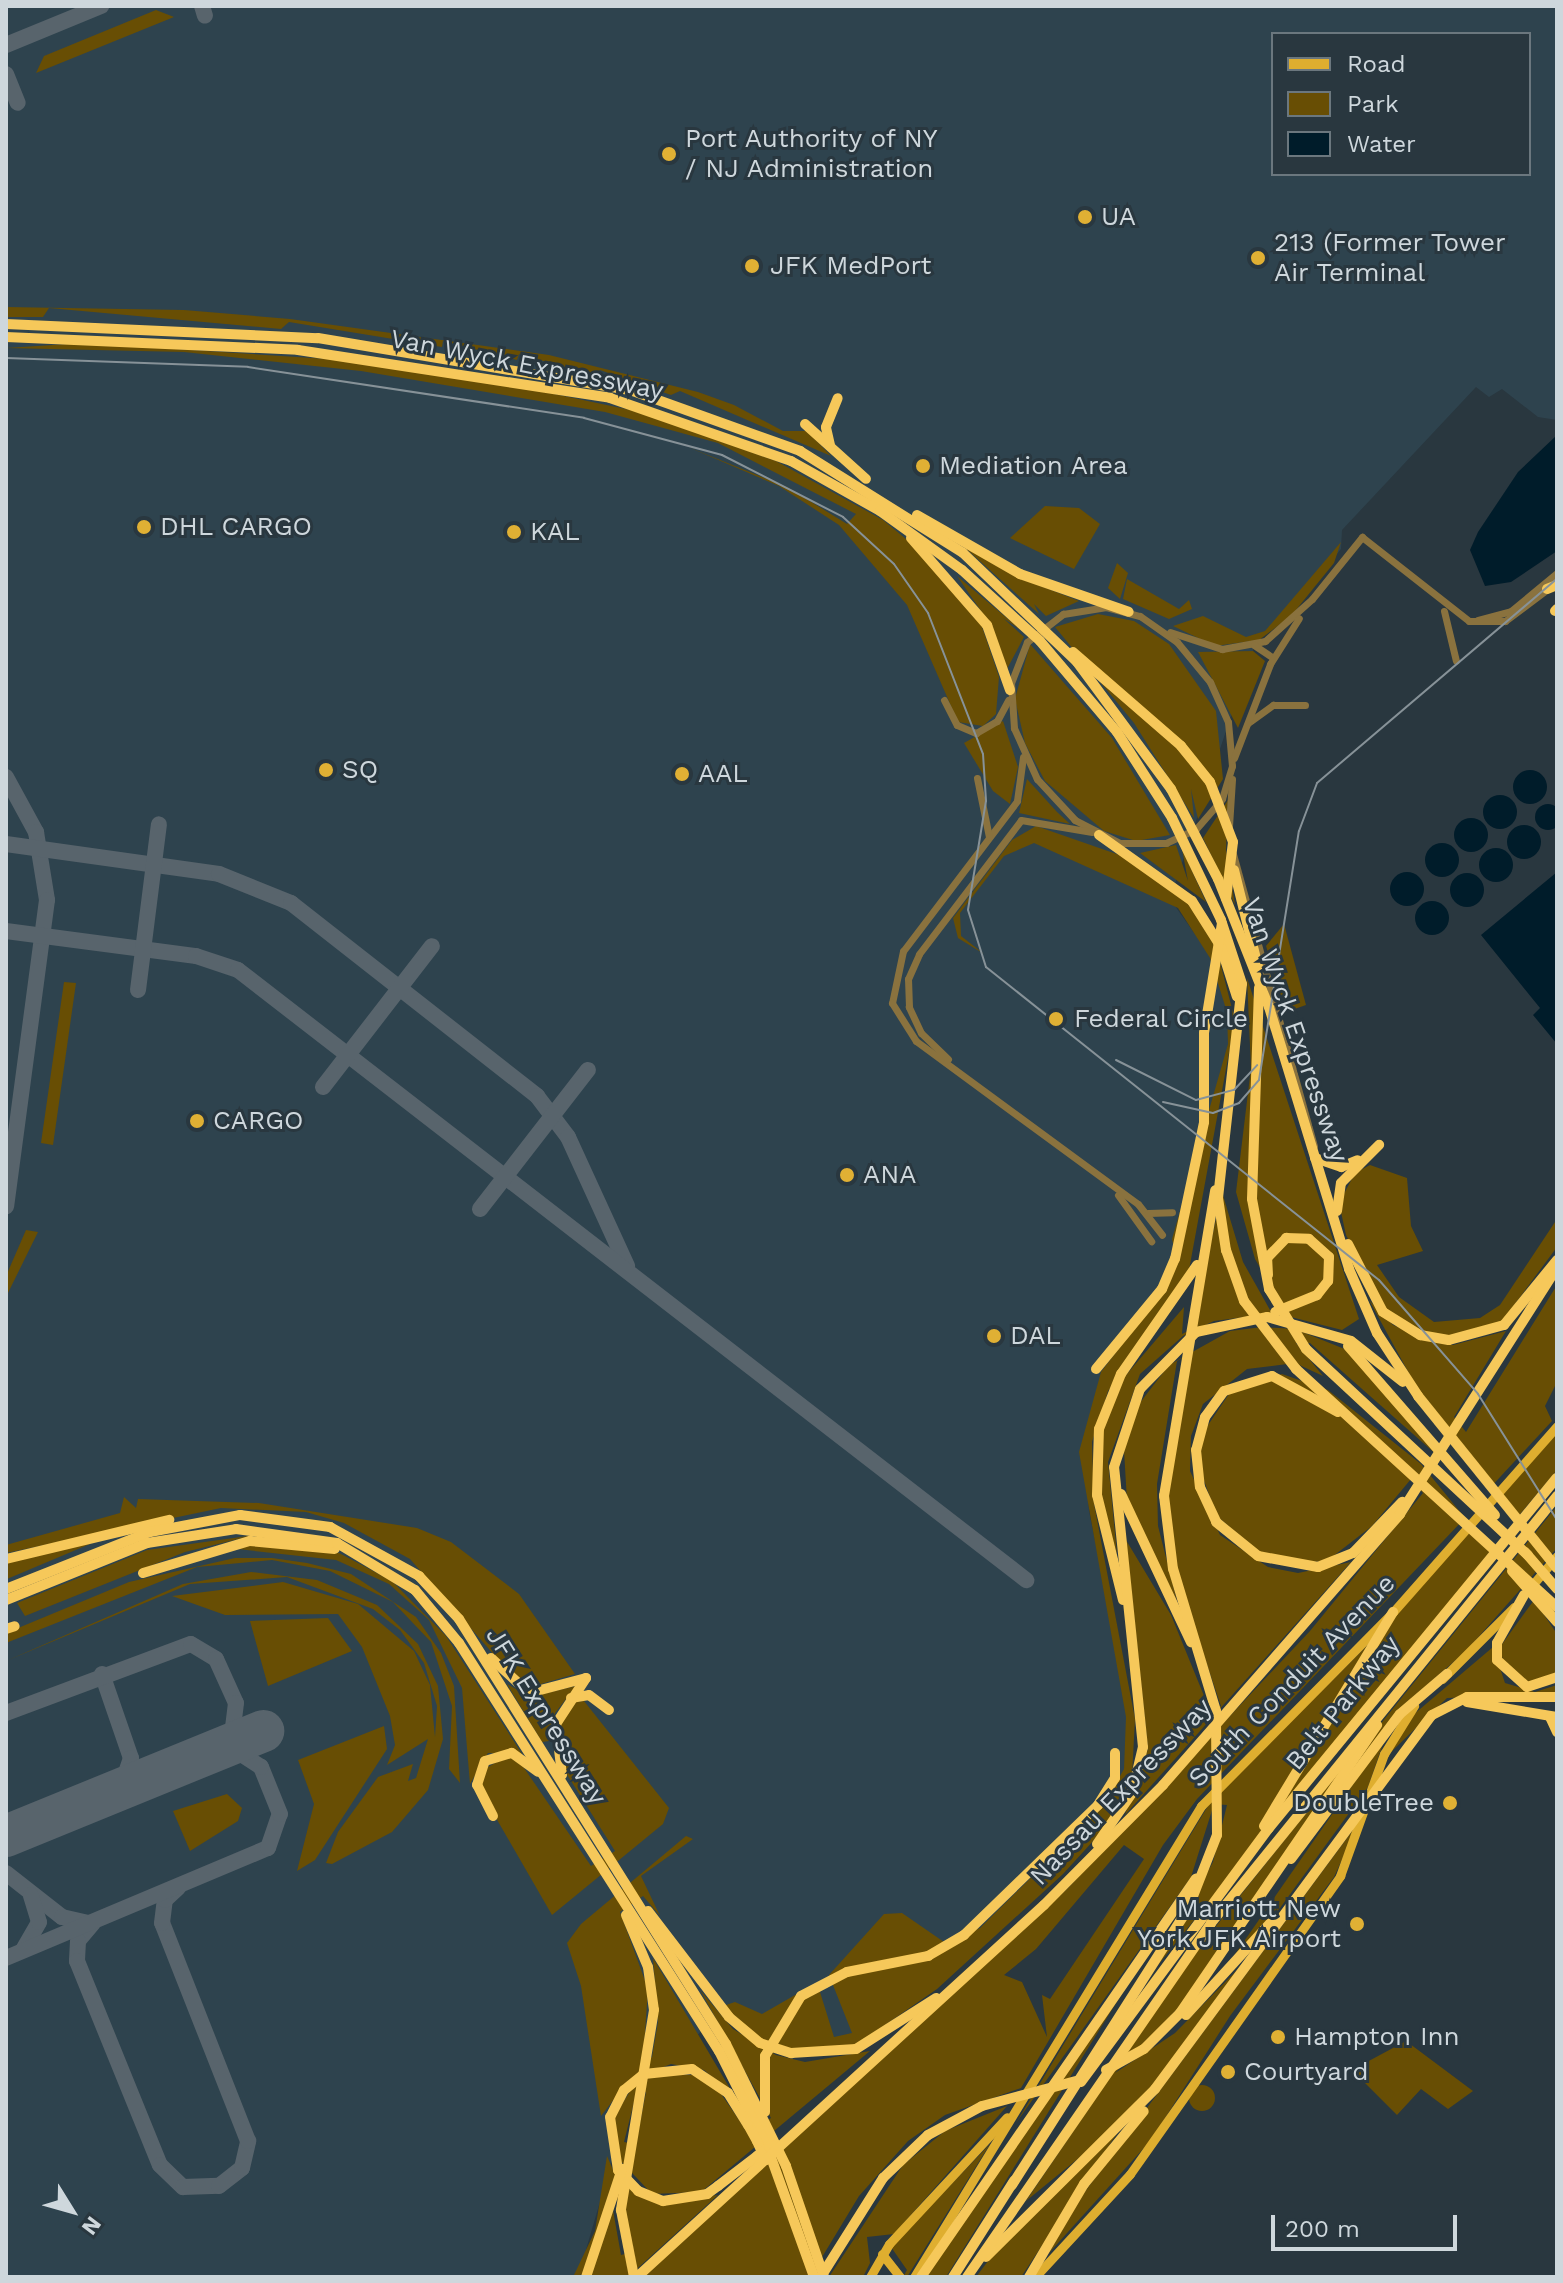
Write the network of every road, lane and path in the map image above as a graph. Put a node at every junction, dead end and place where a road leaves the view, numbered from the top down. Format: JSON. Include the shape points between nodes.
{"nodes":[{"id":1,"x":6,"y":324,"type":"edge"},
{"id":2,"x":6,"y":337,"type":"edge"},
{"id":3,"x":838,"y":398,"type":"dead end"},
{"id":4,"x":805,"y":424,"type":"dead end"},
{"id":5,"x":833,"y":451,"type":"junction"},
{"id":6,"x":903,"y":509,"type":"junction"},
{"id":7,"x":880,"y":511,"type":"junction"},
{"id":8,"x":1557,"y":573,"type":"edge"},
{"id":9,"x":1554,"y":585,"type":"edge"},
{"id":10,"x":1312,"y":599,"type":"junction"},
{"id":11,"x":1441,"y":606,"type":"junction"},
{"id":12,"x":1129,"y":612,"type":"junction"},
{"id":13,"x":1469,"y":621,"type":"junction"},
{"id":14,"x":1164,"y":631,"type":"junction"},
{"id":15,"x":1062,"y":645,"type":"junction"},
{"id":16,"x":1254,"y":645,"type":"junction"},
{"id":17,"x":1273,"y":658,"type":"junction"},
{"id":18,"x":1456,"y":661,"type":"dead end"},
{"id":19,"x":1010,"y":692,"type":"junction"},
{"id":20,"x":944,"y":700,"type":"dead end"},
{"id":21,"x":1305,"y":705,"type":"dead end"},
{"id":22,"x":1245,"y":728,"type":"junction"},
{"id":23,"x":1023,"y":755,"type":"junction"},
{"id":24,"x":1231,"y":770,"type":"junction"},
{"id":25,"x":977,"y":778,"type":"dead end"},
{"id":26,"x":1096,"y":834,"type":"junction"},
{"id":27,"x":1229,"y":835,"type":"junction"},
{"id":28,"x":989,"y":840,"type":"junction"},
{"id":29,"x":1259,"y":986,"type":"junction"},
{"id":30,"x":1238,"y":1000,"type":"junction"},
{"id":31,"x":1269,"y":1007,"type":"junction"},
{"id":32,"x":954,"y":1066,"type":"junction"},
{"id":33,"x":1315,"y":1158,"type":"junction"},
{"id":34,"x":1218,"y":1176,"type":"junction"},
{"id":35,"x":1111,"y":1188,"type":"junction"},
{"id":36,"x":1172,"y":1212,"type":"dead end"},
{"id":37,"x":1148,"y":1213,"type":"junction"},
{"id":38,"x":1338,"y":1223,"type":"junction"},
{"id":39,"x":1162,"y":1235,"type":"dead end"},
{"id":40,"x":1151,"y":1241,"type":"dead end"},
{"id":41,"x":1200,"y":1260,"type":"junction"},
{"id":42,"x":1557,"y":1260,"type":"edge"},
{"id":43,"x":1557,"y":1268,"type":"edge"},
{"id":44,"x":1269,"y":1289,"type":"junction"},
{"id":45,"x":1252,"y":1315,"type":"junction"},
{"id":46,"x":1096,"y":1369,"type":"dead end"},
{"id":47,"x":1418,"y":1396,"type":"junction"},
{"id":48,"x":1356,"y":1419,"type":"junction"},
{"id":49,"x":1557,"y":1426,"type":"edge"},
{"id":50,"x":1122,"y":1432,"type":"junction"},
{"id":51,"x":1557,"y":1478,"type":"edge"},
{"id":52,"x":1418,"y":1486,"type":"junction"},
{"id":53,"x":1557,"y":1496,"type":"edge"},
{"id":54,"x":1476,"y":1498,"type":"junction"},
{"id":55,"x":297,"y":1519,"type":"junction"},
{"id":56,"x":6,"y":1559,"type":"edge"},
{"id":57,"x":1556,"y":1560,"type":"edge"},
{"id":58,"x":143,"y":1573,"type":"dead end"},
{"id":59,"x":419,"y":1576,"type":"junction"},
{"id":60,"x":6,"y":1589,"type":"edge"},
{"id":61,"x":1524,"y":1595,"type":"junction"},
{"id":62,"x":423,"y":1598,"type":"junction"},
{"id":63,"x":6,"y":1600,"type":"edge"},
{"id":64,"x":1550,"y":1601,"type":"edge"},
{"id":65,"x":1393,"y":1612,"type":"junction"},
{"id":66,"x":1557,"y":1624,"type":"edge"},
{"id":67,"x":1447,"y":1630,"type":"junction"},
{"id":68,"x":1134,"y":1661,"type":"junction"},
{"id":69,"x":1447,"y":1674,"type":"junction"},
{"id":70,"x":1557,"y":1677,"type":"edge"},
{"id":71,"x":1557,"y":1697,"type":"edge"},
{"id":72,"x":566,"y":1702,"type":"junction"},
{"id":73,"x":1449,"y":1704,"type":"junction"},
{"id":74,"x":609,"y":1710,"type":"dead end"},
{"id":75,"x":1216,"y":1711,"type":"junction"},
{"id":76,"x":1554,"y":1717,"type":"edge"},
{"id":77,"x":1557,"y":1732,"type":"edge"},
{"id":78,"x":1115,"y":1753,"type":"dead end"},
{"id":79,"x":562,"y":1801,"type":"junction"},
{"id":80,"x":1220,"y":1806,"type":"junction"},
{"id":81,"x":493,"y":1816,"type":"dead end"},
{"id":82,"x":585,"y":1820,"type":"junction"},
{"id":83,"x":603,"y":1861,"type":"junction"},
{"id":84,"x":1244,"y":1861,"type":"junction"},
{"id":85,"x":1312,"y":1875,"type":"junction"},
{"id":86,"x":1061,"y":1889,"type":"junction"},
{"id":87,"x":627,"y":1902,"type":"junction"},
{"id":88,"x":1252,"y":1907,"type":"junction"},
{"id":89,"x":970,"y":1974,"type":"junction"},
{"id":90,"x":1139,"y":2052,"type":"junction"},
{"id":91,"x":1181,"y":2056,"type":"junction"},
{"id":92,"x":878,"y":2058,"type":"junction"},
{"id":93,"x":1025,"y":2096,"type":"junction"},
{"id":94,"x":759,"y":2127,"type":"junction"},
{"id":95,"x":630,"y":2145,"type":"junction"},
{"id":96,"x":1012,"y":2185,"type":"junction"},
{"id":97,"x":882,"y":2254,"type":"junction"},
{"id":98,"x":586,"y":2277,"type":"edge"},
{"id":99,"x":636,"y":2277,"type":"edge"},
{"id":100,"x":818,"y":2277,"type":"edge"},
{"id":101,"x":870,"y":2277,"type":"edge"},
{"id":102,"x":900,"y":2277,"type":"edge"},
{"id":103,"x":914,"y":2277,"type":"edge"},
{"id":104,"x":921,"y":2277,"type":"edge"},
{"id":105,"x":953,"y":2277,"type":"edge"},
{"id":106,"x":968,"y":2277,"type":"edge"},
{"id":107,"x":1029,"y":2277,"type":"edge"},
{"id":108,"x":1035,"y":2277,"type":"edge"}],
"edges":[{"from":1,"to":6,"type":"highway","name":"Van Wyck Expressway","via":[[284,335],[585,380],[737,424]]},
{"from":2,"to":7,"type":"highway","name":"Van Wyck Expressway","via":[[298,350],[566,389],[728,435]]},
{"from":3,"to":5,"type":"highway","via":[[825,430]]},
{"from":4,"to":5,"type":"highway"},
{"from":5,"to":6,"type":"highway"},
{"from":6,"to":12,"type":"highway","via":[[1020,574]]},
{"from":6,"to":15,"type":"highway","name":"Van Wyck Expressway"},
{"from":7,"to":19,"type":"highway","via":[[973,605],[994,639]]},
{"from":7,"to":30,"type":"highway","name":"Van Wyck Expressway","via":[[1026,627],[1117,732],[1188,847],[1236,962]]},
{"from":8,"to":13,"type":"street","via":[[1507,614]]},
{"from":9,"to":13,"type":"street","via":[[1505,621]]},
{"from":10,"to":11,"type":"street","via":[[1362,537]]},
{"from":10,"to":16,"type":"street"},
{"from":10,"to":17,"type":"street"},
{"from":11,"to":13,"type":"street"},
{"from":11,"to":18,"type":"street"},
{"from":12,"to":14,"type":"street"},
{"from":12,"to":19,"type":"street","via":[[1083,608],[1047,623],[1021,652]]},
{"from":14,"to":16,"type":"street","via":[[1216,648]]},
{"from":14,"to":24,"type":"street","via":[[1215,691]]},
{"from":15,"to":29,"type":"highway","name":"Van Wyck Expressway","via":[[1140,742],[1189,822]]},
{"from":15,"to":46,"type":"highway","via":[[1181,746],[1210,782],[1230,830],[1232,858],[1204,1033],[1204,1122],[1171,1271]]},
{"from":16,"to":17,"type":"street"},
{"from":17,"to":22,"type":"street"},
{"from":19,"to":20,"type":"street","via":[[997,721],[976,733],[959,727]]},
{"from":19,"to":23,"type":"street"},
{"from":21,"to":22,"type":"street","via":[[1273,705]]},
{"from":22,"to":24,"type":"street"},
{"from":23,"to":26,"type":"street","via":[[1058,805]]},
{"from":23,"to":28,"type":"street","via":[[1021,791]]},
{"from":24,"to":26,"type":"street","via":[[1213,813],[1182,838],[1143,846]]},
{"from":24,"to":27,"type":"street"},
{"from":25,"to":28,"type":"street"},
{"from":26,"to":30,"type":"highway","via":[[1192,901],[1221,947]]},
{"from":26,"to":32,"type":"street","via":[[1021,820],[909,974],[915,1024]]},
{"from":27,"to":31,"type":"highway"},
{"from":27,"to":33,"type":"street","via":[[1305,1096]]},
{"from":28,"to":32,"type":"street","via":[[903,951],[891,986],[904,1028]]},
{"from":29,"to":31,"type":"highway","name":"Van Wyck Expressway"},
{"from":29,"to":44,"type":"highway","via":[[1252,1199]]},
{"from":30,"to":34,"type":"highway","name":"Van Wyck Expressway","via":[[1238,1066]]},
{"from":31,"to":33,"type":"highway","name":"Van Wyck Expressway"},
{"from":32,"to":35,"type":"street"},
{"from":33,"to":38,"type":"highway","name":"Van Wyck Expressway"},
{"from":33,"to":38,"type":"highway","via":[[1347,1167],[1379,1145],[1341,1183]]},
{"from":34,"to":41,"type":"highway"},
{"from":34,"to":45,"type":"highway","name":"Van Wyck Expressway","via":[[1226,1250]]},
{"from":35,"to":37,"type":"street"},
{"from":35,"to":40,"type":"street"},
{"from":36,"to":37,"type":"street"},
{"from":37,"to":39,"type":"street"},
{"from":38,"to":42,"type":"highway","via":[[1378,1307],[1426,1338],[1464,1340],[1498,1329],[1525,1306]]},
{"from":38,"to":47,"type":"highway","name":"Van Wyck Expressway","via":[[1349,1269],[1377,1333]]},
{"from":41,"to":68,"type":"highway","via":[[1179,1300],[1121,1374],[1097,1439],[1097,1495]]},
{"from":41,"to":75,"type":"highway","via":[[1165,1465],[1166,1532]]},
{"from":43,"to":52,"type":"highway","name":"Nassau Expressway"},
{"from":44,"to":45,"type":"highway","via":[[1267,1258],[1286,1238],[1309,1239],[1329,1257],[1328,1281],[1317,1295]]},
{"from":44,"to":54,"type":"highway","via":[[1293,1332]]},
{"from":45,"to":47,"type":"highway","via":[[1302,1321],[1351,1341]]},
{"from":45,"to":48,"type":"highway","name":"Van Wyck Expressway","via":[[1274,1344]]},
{"from":45,"to":50,"type":"highway","via":[[1206,1327],[1170,1353],[1140,1389]]},
{"from":45,"to":54,"type":"highway","via":[[1319,1331],[1354,1350]]},
{"from":47,"to":57,"type":"highway"},
{"from":48,"to":52,"type":"highway","via":[[1279,1377],[1228,1388],[1205,1417],[1196,1450],[1200,1487],[1216,1522],[1258,1556],[1318,1567],[1361,1546]]},
{"from":48,"to":64,"type":"highway","name":"Van Wyck Expressway"},
{"from":49,"to":65,"type":"main road","name":"South Conduit Avenue"},
{"from":50,"to":68,"type":"highway","via":[[1114,1475]]},
{"from":50,"to":75,"type":"highway","via":[[1119,1476],[1129,1521],[1187,1632]]},
{"from":51,"to":84,"type":"highway","name":"Belt Parkway"},
{"from":52,"to":86,"type":"highway","name":"Nassau Expressway","via":[[1330,1599]]},
{"from":53,"to":67,"type":"highway","name":"Belt Parkway"},
{"from":54,"to":64,"type":"highway","via":[[1528,1555]]},
{"from":55,"to":56,"type":"highway","via":[[265,1510],[207,1513]]},
{"from":55,"to":59,"type":"highway","name":"JFK Expressway","via":[[362,1539]]},
{"from":55,"to":60,"type":"highway","name":"JFK Expressway","via":[[240,1515],[172,1526]]},
{"from":57,"to":61,"type":"main road"},
{"from":58,"to":62,"type":"highway","via":[[227,1544],[293,1541],[350,1554]]},
{"from":59,"to":72,"type":"highway","via":[[444,1593],[516,1687],[547,1694],[586,1678]]},
{"from":59,"to":82,"type":"highway","name":"JFK Expressway","via":[[459,1619]]},
{"from":61,"to":69,"type":"main road"},
{"from":61,"to":70,"type":"highway","via":[[1497,1643],[1497,1660],[1527,1687]]},
{"from":62,"to":63,"type":"highway","name":"JFK Expressway","via":[[337,1543],[236,1529],[147,1543]]},
{"from":62,"to":79,"type":"highway","name":"JFK Expressway"},
{"from":64,"to":66,"type":"highway"},
{"from":65,"to":84,"type":"highway"},
{"from":65,"to":93,"type":"main road","name":"South Conduit Avenue","via":[[1201,1806]]},
{"from":67,"to":88,"type":"highway"},
{"from":67,"to":106,"type":"highway","name":"Belt Parkway","via":[[1189,1952]]},
{"from":68,"to":86,"type":"highway","via":[[1143,1736],[1136,1784]]},
{"from":69,"to":88,"type":"highway","via":[[1400,1714]]},
{"from":69,"to":108,"type":"main road","via":[[1393,1738],[1340,1876],[1130,2174]]},
{"from":71,"to":73,"type":"highway","via":[[1480,1695]]},
{"from":72,"to":74,"type":"highway","via":[[586,1694]]},
{"from":72,"to":82,"type":"highway","via":[[554,1729],[555,1756]]},
{"from":73,"to":76,"type":"highway"},
{"from":73,"to":85,"type":"highway","via":[[1398,1759]]},
{"from":75,"to":80,"type":"highway"},
{"from":76,"to":77,"type":"highway"},
{"from":78,"to":94,"type":"highway","via":[[1115,1778],[1098,1805],[964,1935],[928,1956],[820,1983],[778,2023],[763,2066]]},
{"from":79,"to":81,"type":"highway","via":[[526,1760],[503,1753],[485,1761],[477,1777]]},
{"from":79,"to":83,"type":"highway","name":"JFK Expressway"},
{"from":80,"to":96,"type":"highway","via":[[1214,1849],[1188,1909]]},
{"from":80,"to":104,"type":"highway","via":[[1187,1896]]},
{"from":82,"to":83,"type":"highway","name":"JFK Expressway"},
{"from":83,"to":87,"type":"highway"},
{"from":84,"to":96,"type":"highway","name":"Belt Parkway"},
{"from":85,"to":90,"type":"highway","via":[[1185,2016]]},
{"from":85,"to":91,"type":"highway"},
{"from":86,"to":89,"type":"highway","name":"Nassau Expressway"},
{"from":87,"to":89,"type":"highway","via":[[729,2017],[760,2043],[791,2053],[839,2055],[877,2040]]},
{"from":87,"to":94,"type":"highway"},
{"from":87,"to":95,"type":"highway","via":[[650,1975],[651,2045]]},
{"from":88,"to":90,"type":"highway","via":[[1186,2006]]},
{"from":89,"to":92,"type":"highway","name":"Nassau Expressway"},
{"from":90,"to":100,"type":"highway","via":[[1076,2081],[997,2101],[951,2120],[906,2153]]},
{"from":91,"to":106,"type":"highway","via":[[1130,2117],[1028,2208]]},
{"from":91,"to":107,"type":"highway","via":[[1084,2184]]},
{"from":92,"to":94,"type":"highway","via":[[695,2199],[663,2201],[638,2191],[618,2170],[608,2141],[624,2090],[671,2067],[715,2080]]},
{"from":92,"to":99,"type":"highway","name":"Nassau Expressway"},
{"from":93,"to":97,"type":"main road"},
{"from":93,"to":103,"type":"main road","name":"South Conduit Avenue"},
{"from":94,"to":100,"type":"highway"},
{"from":94,"to":100,"type":"highway"},
{"from":95,"to":98,"type":"highway"},
{"from":95,"to":99,"type":"highway","via":[[621,2210],[625,2254]]},
{"from":96,"to":105,"type":"highway","name":"Belt Parkway"},
{"from":97,"to":101,"type":"main road"},
{"from":97,"to":102,"type":"main road"}]}
